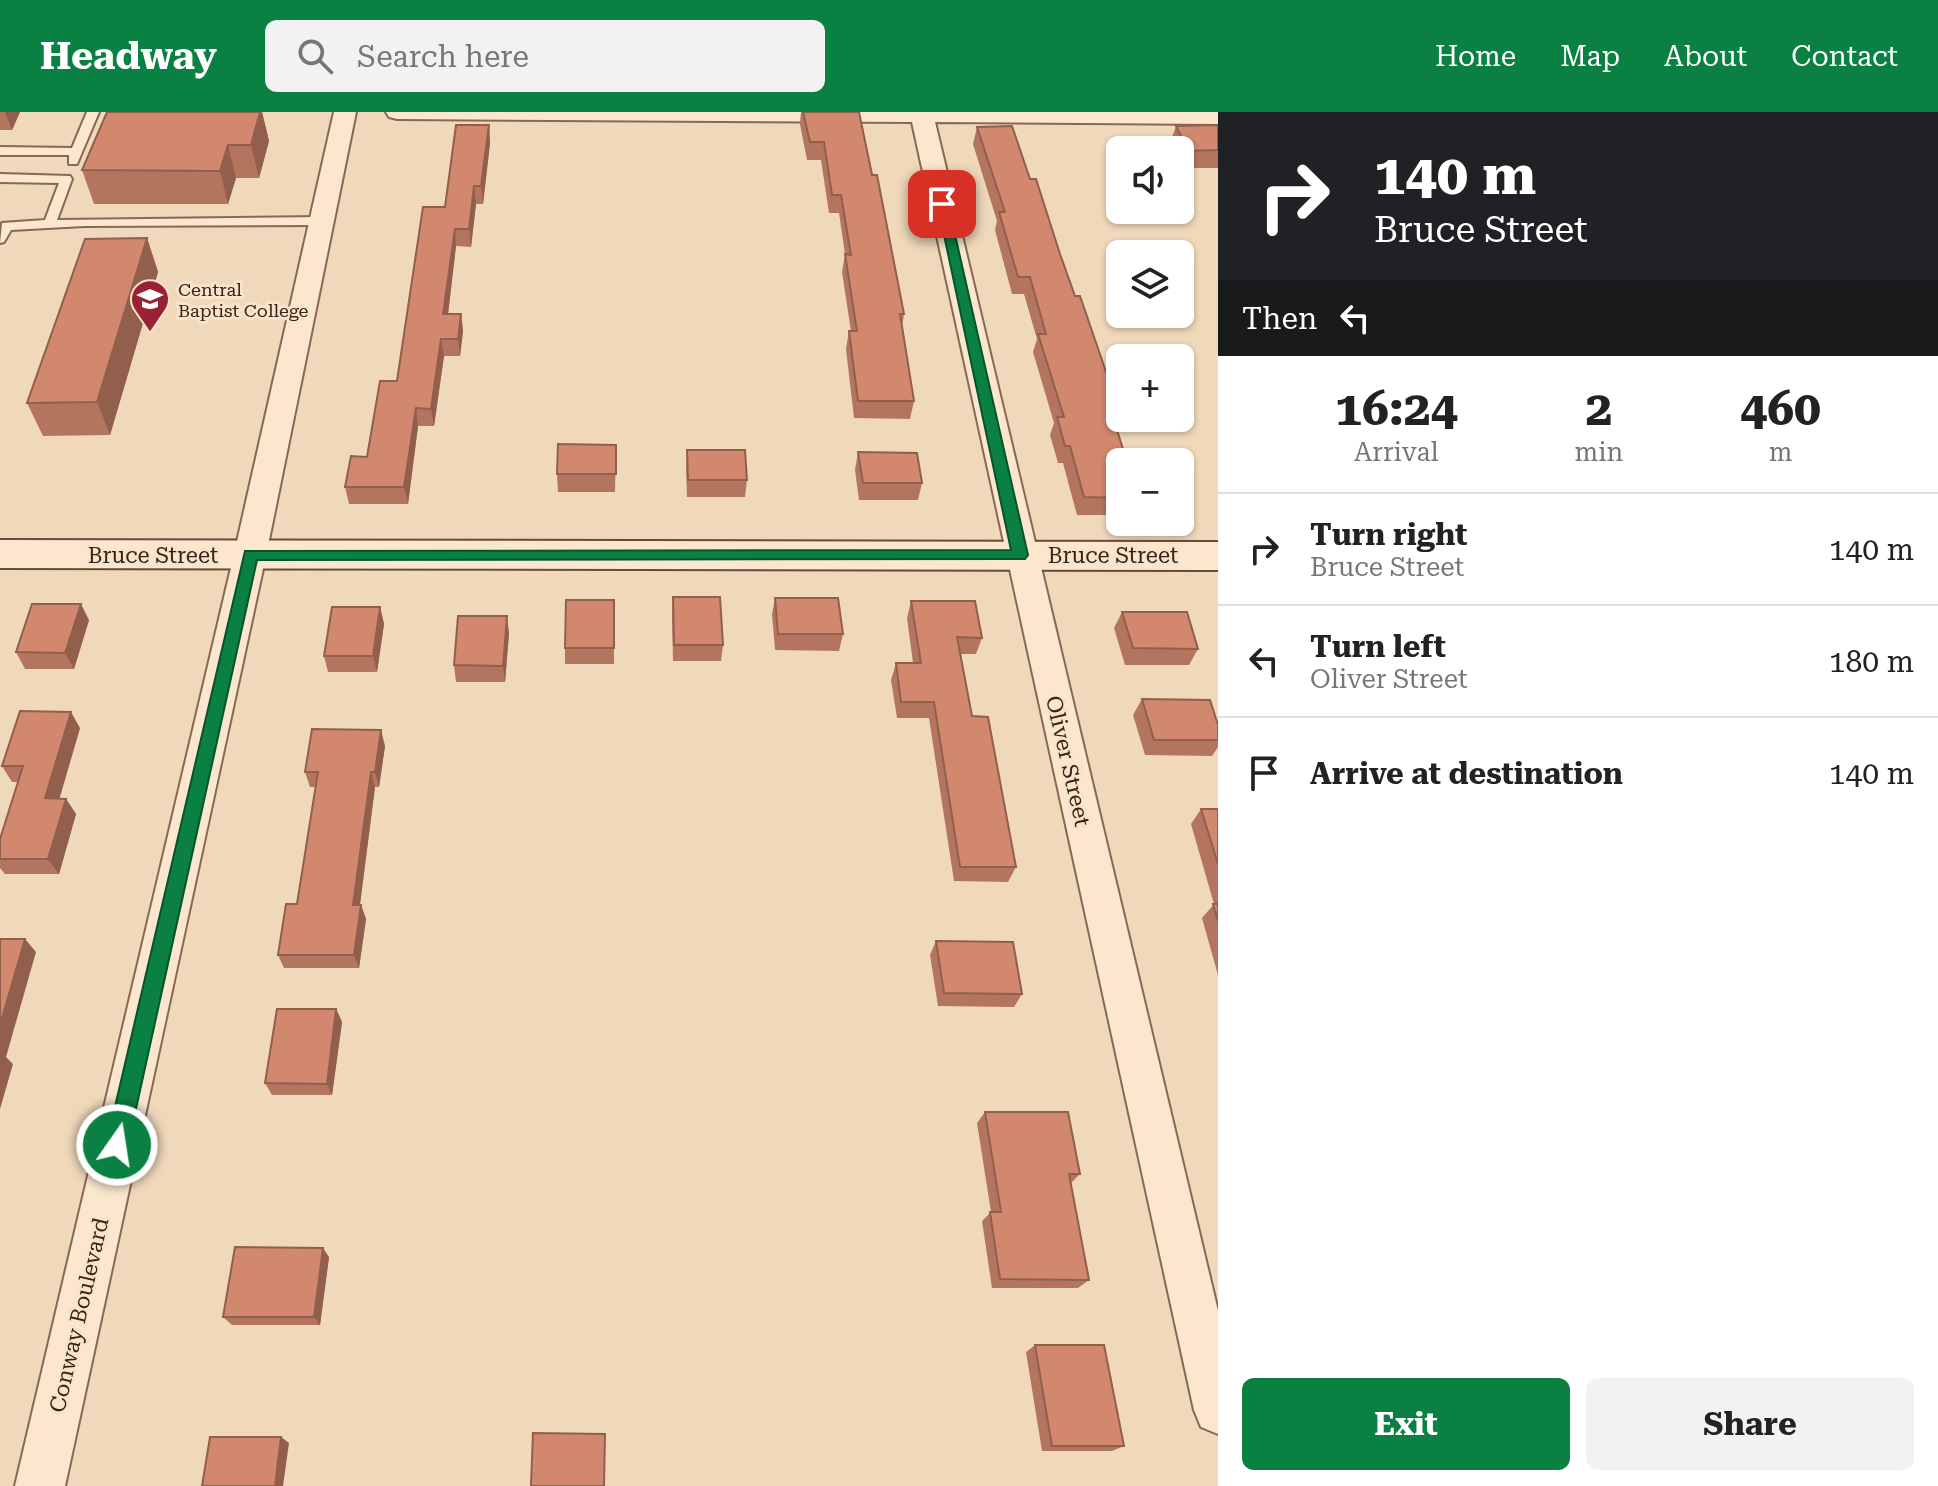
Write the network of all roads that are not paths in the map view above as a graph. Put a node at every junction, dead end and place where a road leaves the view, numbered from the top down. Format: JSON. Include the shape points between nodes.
{"nodes":[{"id":1,"x":93,"y":112,"type":"edge"},
{"id":2,"x":345,"y":112,"type":"edge"},
{"id":3,"x":397,"y":112,"type":"edge"},
{"id":4,"x":922,"y":114,"type":"edge"},
{"id":5,"x":1218,"y":117,"type":"edge"},
{"id":6,"x":0,"y":151,"type":"edge"},
{"id":7,"x":76,"y":152,"type":"junction"},
{"id":8,"x":0,"y":178,"type":"edge"},
{"id":9,"x":66,"y":179,"type":"junction"},
{"id":10,"x":322,"y":221,"type":"junction"},
{"id":11,"x":50,"y":223,"type":"junction"},
{"id":12,"x":3,"y":226,"type":"edge"},
{"id":13,"x":0,"y":239,"type":"edge"},
{"id":14,"x":0,"y":554,"type":"edge"},
{"id":15,"x":250,"y":555,"type":"junction"},
{"id":16,"x":1020,"y":555,"type":"junction"},
{"id":17,"x":1218,"y":556,"type":"edge"},
{"id":18,"x":1218,"y":1410,"type":"edge"},
{"id":19,"x":40,"y":1486,"type":"edge"}],
"edges":[{"from":1,"to":7,"type":"lane"},
{"from":2,"to":10,"type":"street","name":"Conway Boulevard"},
{"from":3,"to":4,"type":"street"},
{"from":4,"to":5,"type":"street"},
{"from":4,"to":16,"type":"street","name":"Oliver Street"},
{"from":6,"to":7,"type":"lane"},
{"from":7,"to":9,"type":"lane"},
{"from":8,"to":9,"type":"lane"},
{"from":9,"to":11,"type":"lane"},
{"from":10,"to":11,"type":"lane"},
{"from":10,"to":15,"type":"street","name":"Conway Boulevard"},
{"from":11,"to":12,"type":"lane"},
{"from":12,"to":13,"type":"lane"},
{"from":14,"to":15,"type":"street","name":"Bruce Street"},
{"from":15,"to":16,"type":"street","name":"Bruce Street"},
{"from":15,"to":19,"type":"street","name":"Conway Boulevard"},
{"from":16,"to":17,"type":"street","name":"Bruce Street"},
{"from":16,"to":18,"type":"street","name":"Oliver Street"}]}
